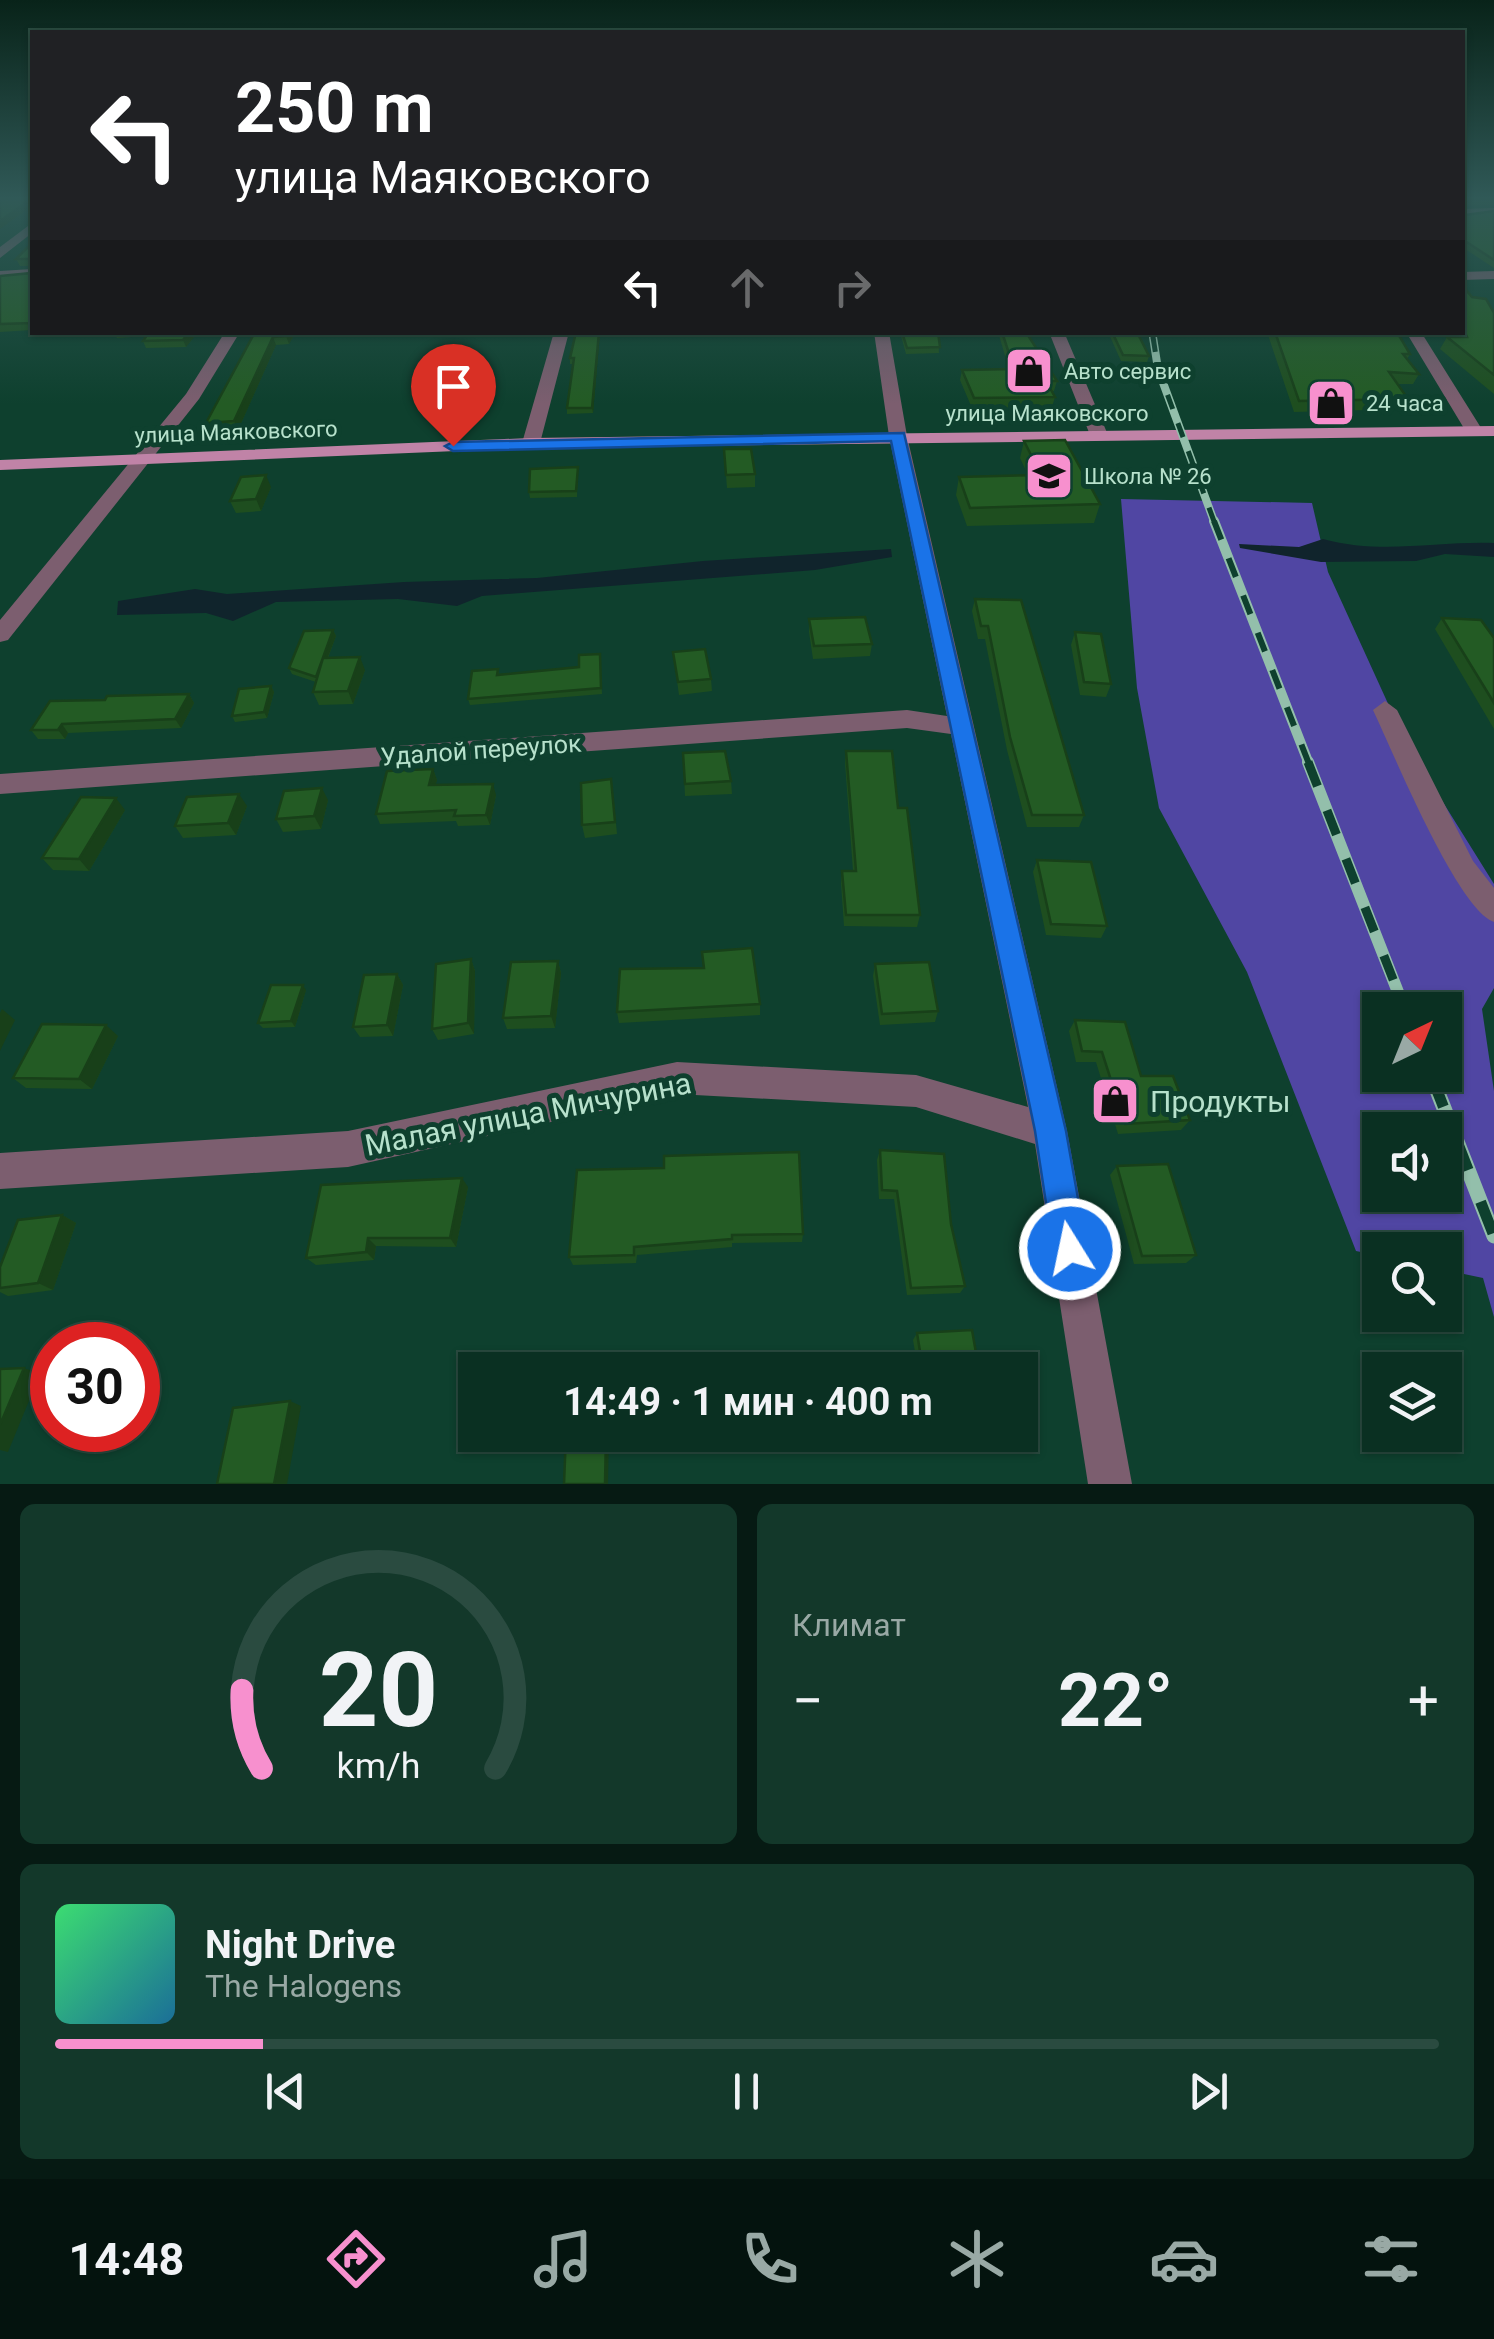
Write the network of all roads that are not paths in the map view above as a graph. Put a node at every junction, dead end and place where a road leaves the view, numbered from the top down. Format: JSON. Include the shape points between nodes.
{"nodes":[{"id":1,"x":30,"y":273,"type":"edge"},
{"id":2,"x":0,"y":275,"type":"edge"},
{"id":3,"x":1494,"y":275,"type":"edge"},
{"id":4,"x":1465,"y":276,"type":"edge"},
{"id":5,"x":231,"y":335,"type":"edge"},
{"id":6,"x":561,"y":335,"type":"edge"},
{"id":7,"x":881,"y":335,"type":"edge"},
{"id":8,"x":1057,"y":335,"type":"edge"},
{"id":9,"x":1415,"y":335,"type":"edge"},
{"id":10,"x":1474,"y":431,"type":"junction"},
{"id":11,"x":1494,"y":431,"type":"edge"},
{"id":12,"x":898,"y":436,"type":"junction"},
{"id":13,"x":1098,"y":436,"type":"junction"},
{"id":14,"x":531,"y":443,"type":"junction"},
{"id":15,"x":142,"y":458,"type":"junction"},
{"id":16,"x":0,"y":464,"type":"edge"},
{"id":17,"x":0,"y":635,"type":"edge"},
{"id":18,"x":1386,"y":710,"type":"dead end"},
{"id":19,"x":962,"y":727,"type":"junction"},
{"id":20,"x":0,"y":784,"type":"edge"},
{"id":21,"x":1494,"y":910,"type":"edge"},
{"id":22,"x":1050,"y":1131,"type":"junction"},
{"id":23,"x":0,"y":1170,"type":"edge"},
{"id":24,"x":1110,"y":1484,"type":"edge"}],
"edges":[{"from":1,"to":2,"type":"street"},
{"from":3,"to":4,"type":"street"},
{"from":5,"to":15,"type":"street"},
{"from":6,"to":14,"type":"street"},
{"from":7,"to":12,"type":"street"},
{"from":8,"to":13,"type":"street"},
{"from":9,"to":10,"type":"street"},
{"from":10,"to":11,"type":"main road","name":"улица Маяковского"},
{"from":10,"to":13,"type":"main road","name":"улица Маяковского"},
{"from":12,"to":13,"type":"main road","name":"улица Маяковского"},
{"from":12,"to":14,"type":"main road","name":"улица Маяковского"},
{"from":12,"to":19,"type":"street"},
{"from":14,"to":15,"type":"main road","name":"улица Маяковского"},
{"from":15,"to":16,"type":"main road","name":"улица Маяковского"},
{"from":15,"to":17,"type":"street"},
{"from":18,"to":21,"type":"street","via":[[1463,869]]},
{"from":19,"to":20,"type":"street","name":"Удалой переулок","via":[[908,719]]},
{"from":19,"to":22,"type":"street"},
{"from":22,"to":23,"type":"street","name":"Малая улица Мичурина","via":[[916,1091],[677,1078],[348,1149]]},
{"from":22,"to":24,"type":"street"}]}
